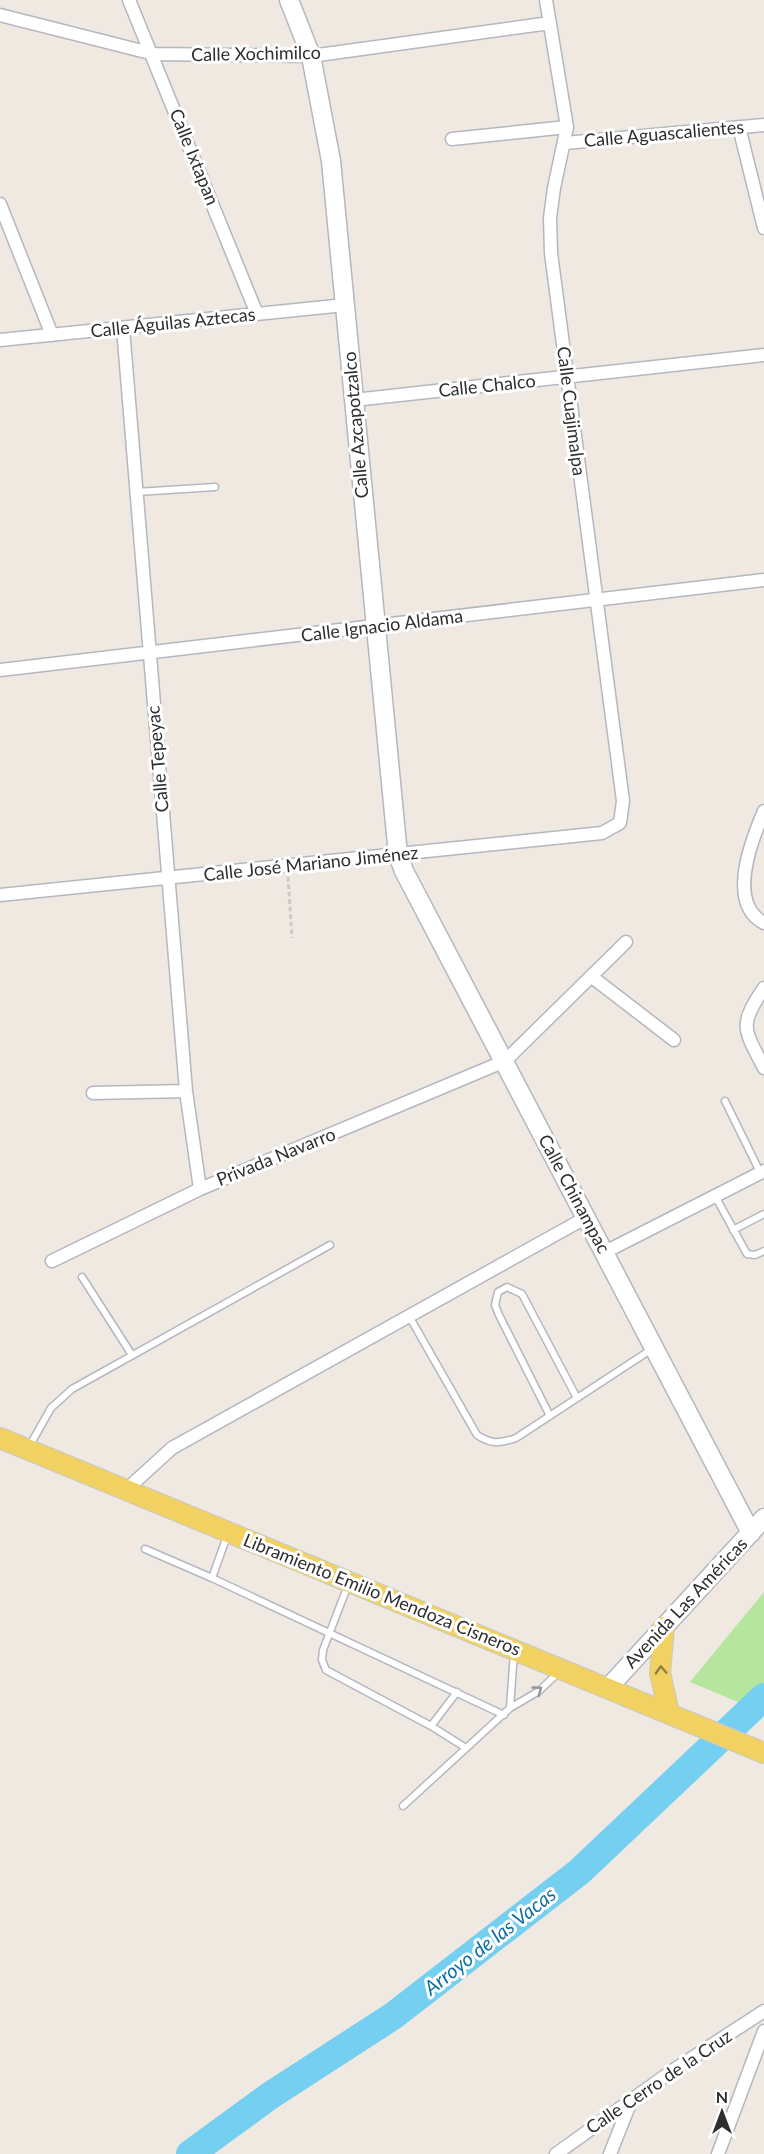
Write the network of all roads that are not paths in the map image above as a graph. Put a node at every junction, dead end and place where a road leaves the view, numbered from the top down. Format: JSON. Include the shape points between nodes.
{"nodes":[{"id":1,"x":129,"y":0,"type":"edge"},
{"id":2,"x":289,"y":0,"type":"edge"},
{"id":3,"x":546,"y":0,"type":"edge"},
{"id":4,"x":0,"y":15,"type":"edge"},
{"id":5,"x":550,"y":23,"type":"junction"},
{"id":6,"x":154,"y":54,"type":"junction"},
{"id":7,"x":311,"y":56,"type":"junction"},
{"id":8,"x":764,"y":125,"type":"edge"},
{"id":9,"x":567,"y":127,"type":"junction"},
{"id":10,"x":739,"y":127,"type":"junction"},
{"id":11,"x":452,"y":139,"type":"dead end"},
{"id":12,"x":565,"y":143,"type":"junction"},
{"id":13,"x":0,"y":204,"type":"edge"},
{"id":14,"x":3,"y":218,"type":"edge"},
{"id":15,"x":764,"y":228,"type":"edge"},
{"id":16,"x":345,"y":305,"type":"junction"},
{"id":17,"x":257,"y":314,"type":"junction"},
{"id":18,"x":123,"y":328,"type":"junction"},
{"id":19,"x":52,"y":335,"type":"junction"},
{"id":20,"x":0,"y":340,"type":"edge"},
{"id":21,"x":764,"y":355,"type":"edge"},
{"id":22,"x":566,"y":378,"type":"junction"},
{"id":23,"x":354,"y":400,"type":"junction"},
{"id":24,"x":215,"y":487,"type":"dead end"},
{"id":25,"x":136,"y":492,"type":"junction"},
{"id":26,"x":764,"y":580,"type":"edge"},
{"id":27,"x":596,"y":600,"type":"junction"},
{"id":28,"x":375,"y":627,"type":"junction"},
{"id":29,"x":150,"y":653,"type":"junction"},
{"id":30,"x":0,"y":670,"type":"edge"},
{"id":31,"x":764,"y":811,"type":"edge"},
{"id":32,"x":620,"y":823,"type":"joint"},
{"id":33,"x":398,"y":855,"type":"junction"},
{"id":34,"x":168,"y":878,"type":"junction"},
{"id":35,"x":0,"y":896,"type":"edge"},
{"id":36,"x":764,"y":923,"type":"edge"},
{"id":37,"x":626,"y":942,"type":"dead end"},
{"id":38,"x":592,"y":977,"type":"junction"},
{"id":39,"x":764,"y":988,"type":"edge"},
{"id":40,"x":674,"y":1040,"type":"dead end"},
{"id":41,"x":504,"y":1061,"type":"junction"},
{"id":42,"x":764,"y":1068,"type":"edge"},
{"id":43,"x":186,"y":1090,"type":"junction"},
{"id":44,"x":93,"y":1093,"type":"dead end"},
{"id":45,"x":725,"y":1101,"type":"dead end"},
{"id":46,"x":762,"y":1172,"type":"edge"},
{"id":47,"x":200,"y":1189,"type":"junction"},
{"id":48,"x":715,"y":1196,"type":"junction"},
{"id":49,"x":764,"y":1214,"type":"edge"},
{"id":50,"x":587,"y":1217,"type":"junction"},
{"id":51,"x":733,"y":1230,"type":"junction"},
{"id":52,"x":330,"y":1245,"type":"dead end"},
{"id":53,"x":764,"y":1251,"type":"edge"},
{"id":54,"x":605,"y":1252,"type":"junction"},
{"id":55,"x":52,"y":1261,"type":"dead end"},
{"id":56,"x":82,"y":1277,"type":"dead end"},
{"id":57,"x":409,"y":1316,"type":"junction"},
{"id":58,"x":654,"y":1347,"type":"junction"},
{"id":59,"x":132,"y":1355,"type":"junction"},
{"id":60,"x":577,"y":1398,"type":"junction"},
{"id":61,"x":550,"y":1416,"type":"junction"},
{"id":62,"x":0,"y":1438,"type":"edge"},
{"id":63,"x":28,"y":1450,"type":"junction"},
{"id":64,"x":126,"y":1490,"type":"junction"},
{"id":65,"x":764,"y":1518,"type":"edge"},
{"id":66,"x":229,"y":1532,"type":"junction"},
{"id":67,"x":750,"y":1533,"type":"junction"},
{"id":68,"x":145,"y":1549,"type":"dead end"},
{"id":69,"x":212,"y":1578,"type":"junction"},
{"id":70,"x":349,"y":1582,"type":"junction"},
{"id":71,"x":664,"y":1627,"type":"junction"},
{"id":72,"x":329,"y":1632,"type":"junction"},
{"id":73,"x":514,"y":1649,"type":"junction"},
{"id":74,"x":562,"y":1669,"type":"junction"},
{"id":75,"x":608,"y":1688,"type":"junction"},
{"id":76,"x":457,"y":1692,"type":"junction"},
{"id":77,"x":510,"y":1708,"type":"junction"},
{"id":78,"x":669,"y":1713,"type":"junction"},
{"id":79,"x":504,"y":1714,"type":"junction"},
{"id":80,"x":431,"y":1726,"type":"junction"},
{"id":81,"x":466,"y":1748,"type":"junction"},
{"id":82,"x":764,"y":1753,"type":"edge"},
{"id":83,"x":403,"y":1806,"type":"dead end"},
{"id":84,"x":764,"y":2011,"type":"edge"},
{"id":85,"x":764,"y":2031,"type":"edge"},
{"id":86,"x":632,"y":2099,"type":"junction"},
{"id":87,"x":556,"y":2154,"type":"edge"},
{"id":88,"x":610,"y":2154,"type":"edge"},
{"id":89,"x":718,"y":2154,"type":"edge"}],
"edges":[{"from":1,"to":6,"type":"street","name":"Calle Ixtapan"},
{"from":2,"to":7,"type":"street","name":"Calle Azcapotzalco"},
{"from":3,"to":5,"type":"street","name":"Calle Cuajimalpa"},
{"from":4,"to":6,"type":"street","name":"Calle Xochimilco"},
{"from":5,"to":7,"type":"street","name":"Calle Xochimilco"},
{"from":5,"to":9,"type":"street","name":"Calle Cuajimalpa"},
{"from":6,"to":7,"type":"street","name":"Calle Xochimilco"},
{"from":6,"to":17,"type":"street","name":"Calle Ixtapan"},
{"from":7,"to":16,"type":"street","name":"Calle Azcapotzalco","via":[[332,161]]},
{"from":8,"to":10,"type":"street","name":"Calle Aguascalientes"},
{"from":9,"to":11,"type":"street"},
{"from":9,"to":12,"type":"street","name":"Calle Cuajimalpa"},
{"from":10,"to":12,"type":"street","name":"Calle Aguascalientes"},
{"from":10,"to":15,"type":"street"},
{"from":12,"to":22,"type":"street","name":"Calle Cuajimalpa","via":[[550,218]]},
{"from":13,"to":14,"type":"street"},
{"from":14,"to":19,"type":"street"},
{"from":16,"to":17,"type":"street","name":"Calle Águilas Aztecas"},
{"from":16,"to":23,"type":"street","name":"Calle Azcapotzalco"},
{"from":17,"to":18,"type":"street","name":"Calle Águilas Aztecas"},
{"from":18,"to":19,"type":"street","name":"Calle Águilas Aztecas"},
{"from":18,"to":25,"type":"street","name":"Calle Tepeyac"},
{"from":19,"to":20,"type":"street","name":"Calle Águilas Aztecas"},
{"from":21,"to":22,"type":"street","name":"Calle Chalco"},
{"from":22,"to":23,"type":"street","name":"Calle Chalco"},
{"from":22,"to":27,"type":"street","name":"Calle Cuajimalpa"},
{"from":23,"to":28,"type":"street","name":"Calle Azcapotzalco"},
{"from":24,"to":25,"type":"lane"},
{"from":25,"to":29,"type":"street","name":"Calle Tepeyac"},
{"from":26,"to":27,"type":"street","name":"Calle Ignacio Aldama"},
{"from":27,"to":28,"type":"street","name":"Calle Ignacio Aldama"},
{"from":27,"to":32,"type":"street","name":"Calle Cuajimalpa","via":[[622,801]]},
{"from":28,"to":29,"type":"street","name":"Calle Ignacio Aldama"},
{"from":28,"to":33,"type":"street","name":"Calle Azcapotzalco"},
{"from":29,"to":30,"type":"street","name":"Calle Ignacio Aldama"},
{"from":29,"to":34,"type":"street","name":"Calle Tepeyac"},
{"from":31,"to":36,"type":"street","via":[[750,843],[745,874],[745,896]]},
{"from":32,"to":33,"type":"street","name":"Calle José Mariano Jiménez","via":[[602,833]]},
{"from":33,"to":34,"type":"street","name":"Calle José Mariano Jiménez"},
{"from":33,"to":41,"type":"street","name":"Calle Chinampac"},
{"from":34,"to":35,"type":"street","name":"Calle José Mariano Jiménez"},
{"from":34,"to":43,"type":"street","name":"Calle Tepeyac"},
{"from":37,"to":38,"type":"street"},
{"from":38,"to":40,"type":"street"},
{"from":38,"to":41,"type":"street"},
{"from":39,"to":42,"type":"street","via":[[748,1011],[746,1021],[749,1038]]},
{"from":41,"to":47,"type":"street","name":"Privada Navarro"},
{"from":41,"to":50,"type":"street","name":"Calle Chinampac"},
{"from":43,"to":44,"type":"street"},
{"from":43,"to":47,"type":"street","name":"Calle Tepeyac"},
{"from":45,"to":46,"type":"lane"},
{"from":46,"to":48,"type":"street"},
{"from":47,"to":55,"type":"street","name":"Privada Navarro"},
{"from":48,"to":51,"type":"lane"},
{"from":48,"to":54,"type":"street"},
{"from":49,"to":51,"type":"lane"},
{"from":50,"to":54,"type":"street","name":"Calle Chinampac"},
{"from":50,"to":57,"type":"street"},
{"from":51,"to":53,"type":"lane","via":[[747,1254]]},
{"from":52,"to":59,"type":"lane"},
{"from":54,"to":58,"type":"street","name":"Calle Chinampac"},
{"from":56,"to":59,"type":"lane"},
{"from":57,"to":61,"type":"lane","via":[[477,1435],[489,1443],[502,1443]]},
{"from":57,"to":64,"type":"street","via":[[172,1448]]},
{"from":58,"to":60,"type":"lane"},
{"from":58,"to":67,"type":"street","name":"Calle Chinampac"},
{"from":59,"to":63,"type":"lane","via":[[59,1399]]},
{"from":60,"to":61,"type":"lane"},
{"from":60,"to":61,"type":"lane","via":[[522,1294],[507,1287],[498,1292],[495,1305],[499,1315]]},
{"from":62,"to":63,"type":"main road","name":"Libramiento Emilio Mendoza Cisneros"},
{"from":63,"to":64,"type":"main road","name":"Libramiento Emilio Mendoza Cisneros"},
{"from":64,"to":66,"type":"main road","name":"Libramiento Emilio Mendoza Cisneros"},
{"from":65,"to":67,"type":"street","name":"Avenida Las Américas"},
{"from":66,"to":69,"type":"lane"},
{"from":66,"to":70,"type":"main road","name":"Libramiento Emilio Mendoza Cisneros"},
{"from":67,"to":71,"type":"street","name":"Avenida Las Américas"},
{"from":68,"to":69,"type":"lane"},
{"from":69,"to":72,"type":"lane"},
{"from":70,"to":72,"type":"lane"},
{"from":70,"to":73,"type":"main road","name":"Libramiento Emilio Mendoza Cisneros"},
{"from":71,"to":75,"type":"street","name":"Avenida Las Américas"},
{"from":78,"to":71,"type":"main road","one_way":true,"via":[[660,1673]]},
{"from":72,"to":76,"type":"lane"},
{"from":72,"to":80,"type":"lane","via":[[322,1660],[326,1670]]},
{"from":73,"to":74,"type":"main road","name":"Libramiento Emilio Mendoza Cisneros"},
{"from":73,"to":77,"type":"lane"},
{"from":74,"to":75,"type":"main road","name":"Libramiento Emilio Mendoza Cisneros"},
{"from":77,"to":74,"type":"lane","one_way":true,"via":[[539,1691]]},
{"from":75,"to":78,"type":"main road","name":"Libramiento Emilio Mendoza Cisneros"},
{"from":76,"to":79,"type":"lane"},
{"from":76,"to":80,"type":"lane"},
{"from":77,"to":79,"type":"lane"},
{"from":78,"to":82,"type":"main road","name":"Libramiento Emilio Mendoza Cisneros"},
{"from":79,"to":81,"type":"lane"},
{"from":80,"to":81,"type":"lane"},
{"from":81,"to":83,"type":"lane"},
{"from":84,"to":86,"type":"street","name":"Calle Cerro de la Cruz"},
{"from":85,"to":89,"type":"street"},
{"from":86,"to":87,"type":"street","name":"Calle Cerro de la Cruz"},
{"from":86,"to":88,"type":"street"}]}
